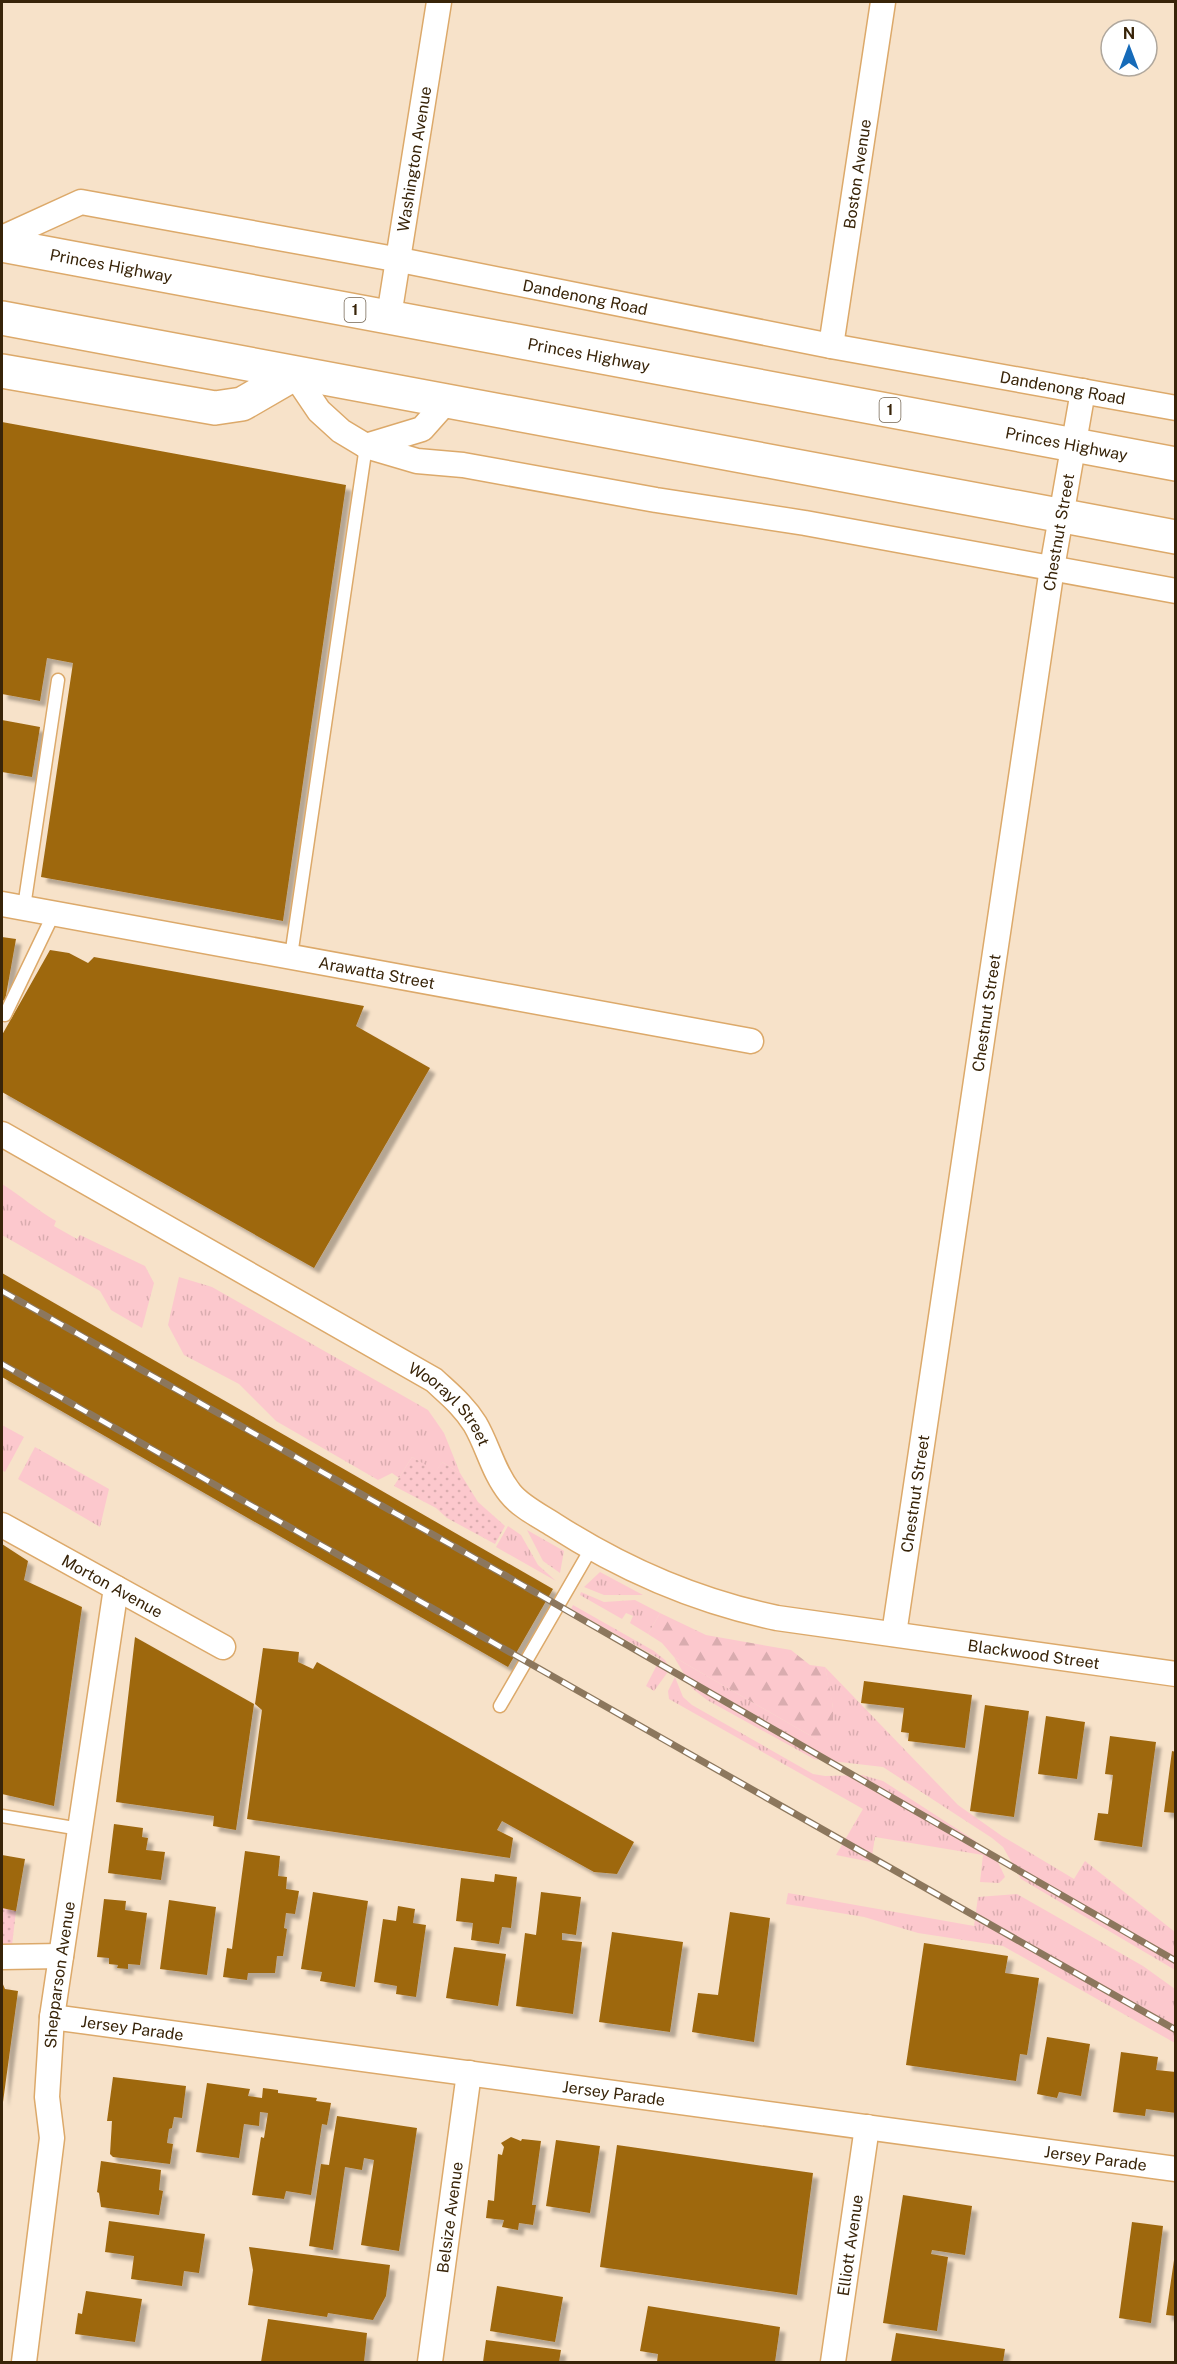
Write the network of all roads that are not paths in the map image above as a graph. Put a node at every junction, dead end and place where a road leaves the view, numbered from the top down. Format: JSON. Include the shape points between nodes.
{"nodes":[{"id":1,"x":439,"y":2,"type":"edge"},
{"id":2,"x":883,"y":2,"type":"edge"},
{"id":3,"x":2,"y":238,"type":"edge"},
{"id":4,"x":2,"y":245,"type":"edge"},
{"id":5,"x":400,"y":260,"type":"junction"},
{"id":6,"x":389,"y":316,"type":"junction"},
{"id":7,"x":2,"y":318,"type":"edge"},
{"id":8,"x":831,"y":346,"type":"junction"},
{"id":9,"x":2,"y":370,"type":"edge"},
{"id":10,"x":294,"y":374,"type":"junction"},
{"id":11,"x":1083,"y":391,"type":"junction"},
{"id":12,"x":446,"y":402,"type":"junction"},
{"id":13,"x":1176,"y":408,"type":"edge"},
{"id":14,"x":1072,"y":444,"type":"junction"},
{"id":15,"x":366,"y":446,"type":"junction"},
{"id":16,"x":1176,"y":464,"type":"edge"},
{"id":17,"x":1060,"y":516,"type":"junction"},
{"id":18,"x":1176,"y":537,"type":"edge"},
{"id":19,"x":1052,"y":568,"type":"junction"},
{"id":20,"x":1176,"y":591,"type":"edge"},
{"id":21,"x":58,"y":680,"type":"dead end"},
{"id":22,"x":13,"y":906,"type":"edge"},
{"id":23,"x":54,"y":913,"type":"junction"},
{"id":24,"x":291,"y":956,"type":"junction"},
{"id":25,"x":5,"y":1015,"type":"dead end"},
{"id":26,"x":751,"y":1041,"type":"dead end"},
{"id":27,"x":2,"y":1134,"type":"edge"},
{"id":28,"x":2,"y":1525,"type":"edge"},
{"id":29,"x":592,"y":1547,"type":"junction"},
{"id":30,"x":116,"y":1588,"type":"junction"},
{"id":31,"x":894,"y":1634,"type":"junction"},
{"id":32,"x":224,"y":1647,"type":"dead end"},
{"id":33,"x":1176,"y":1674,"type":"edge"},
{"id":34,"x":500,"y":1706,"type":"dead end"},
{"id":35,"x":2,"y":1816,"type":"edge"},
{"id":36,"x":80,"y":1828,"type":"junction"},
{"id":37,"x":2,"y":1956,"type":"edge"},
{"id":38,"x":61,"y":1956,"type":"junction"},
{"id":39,"x":52,"y":2017,"type":"junction"},
{"id":40,"x":469,"y":2073,"type":"junction"},
{"id":41,"x":867,"y":2127,"type":"junction"},
{"id":42,"x":1176,"y":2169,"type":"edge"},
{"id":43,"x":24,"y":2362,"type":"edge"},
{"id":44,"x":430,"y":2362,"type":"edge"},
{"id":45,"x":833,"y":2362,"type":"edge"}],
"edges":[{"from":1,"to":5,"type":"street","name":"Washington Avenue"},
{"from":2,"to":8,"type":"street","name":"Boston Avenue"},
{"from":3,"to":5,"type":"street","name":"Dandenong Road","via":[[81,202]]},
{"from":4,"to":6,"type":"highway","name":"Princes Highway","number":"1"},
{"from":5,"to":6,"type":"street","name":"Washington Avenue"},
{"from":5,"to":8,"type":"street","name":"Dandenong Road"},
{"from":6,"to":14,"type":"highway","name":"Princes Highway","number":"1"},
{"from":7,"to":10,"type":"highway"},
{"from":8,"to":11,"type":"street","name":"Dandenong Road"},
{"from":9,"to":10,"type":"highway","via":[[215,408],[242,404]]},
{"from":10,"to":12,"type":"highway"},
{"from":10,"to":15,"type":"street","via":[[326,418]]},
{"from":11,"to":13,"type":"street","name":"Dandenong Road"},
{"from":11,"to":14,"type":"street","name":"Chestnut Street"},
{"from":12,"to":15,"type":"street","via":[[422,429]]},
{"from":12,"to":17,"type":"highway"},
{"from":14,"to":16,"type":"highway","name":"Princes Highway","number":"1"},
{"from":14,"to":17,"type":"street","name":"Chestnut Street"},
{"from":15,"to":19,"type":"street","via":[[423,462],[463,465]]},
{"from":15,"to":24,"type":"lane"},
{"from":17,"to":18,"type":"highway"},
{"from":17,"to":19,"type":"street","name":"Chestnut Street"},
{"from":19,"to":20,"type":"street"},
{"from":19,"to":31,"type":"street","name":"Chestnut Street"},
{"from":21,"to":22,"type":"lane"},
{"from":22,"to":23,"type":"street","name":"Arawatta Street"},
{"from":23,"to":24,"type":"street","name":"Arawatta Street"},
{"from":23,"to":25,"type":"lane"},
{"from":24,"to":26,"type":"street","name":"Arawatta Street"},
{"from":27,"to":29,"type":"street","name":"Woorayl Street","via":[[434,1380],[459,1402],[476,1425],[493,1468],[511,1495]]},
{"from":28,"to":30,"type":"street","name":"Morton Avenue"},
{"from":29,"to":31,"type":"street","name":"Woorayl Street","via":[[678,1591],[731,1608]]},
{"from":29,"to":34,"type":"lane"},
{"from":30,"to":32,"type":"street","name":"Morton Avenue"},
{"from":30,"to":36,"type":"street","name":"Shepparson Avenue"},
{"from":31,"to":33,"type":"street","name":"Blackwood Street"},
{"from":35,"to":36,"type":"lane"},
{"from":36,"to":38,"type":"street","name":"Shepparson Avenue"},
{"from":37,"to":38,"type":"street"},
{"from":38,"to":39,"type":"street","name":"Shepparson Avenue"},
{"from":39,"to":40,"type":"street","name":"Jersey Parade"},
{"from":39,"to":43,"type":"street","name":"Shepparson Avenue","via":[[46,2097],[52,2138]]},
{"from":40,"to":41,"type":"street","name":"Jersey Parade"},
{"from":40,"to":44,"type":"street","name":"Belsize Avenue"},
{"from":41,"to":42,"type":"street","name":"Jersey Parade"},
{"from":41,"to":45,"type":"street","name":"Elliott Avenue"}]}
